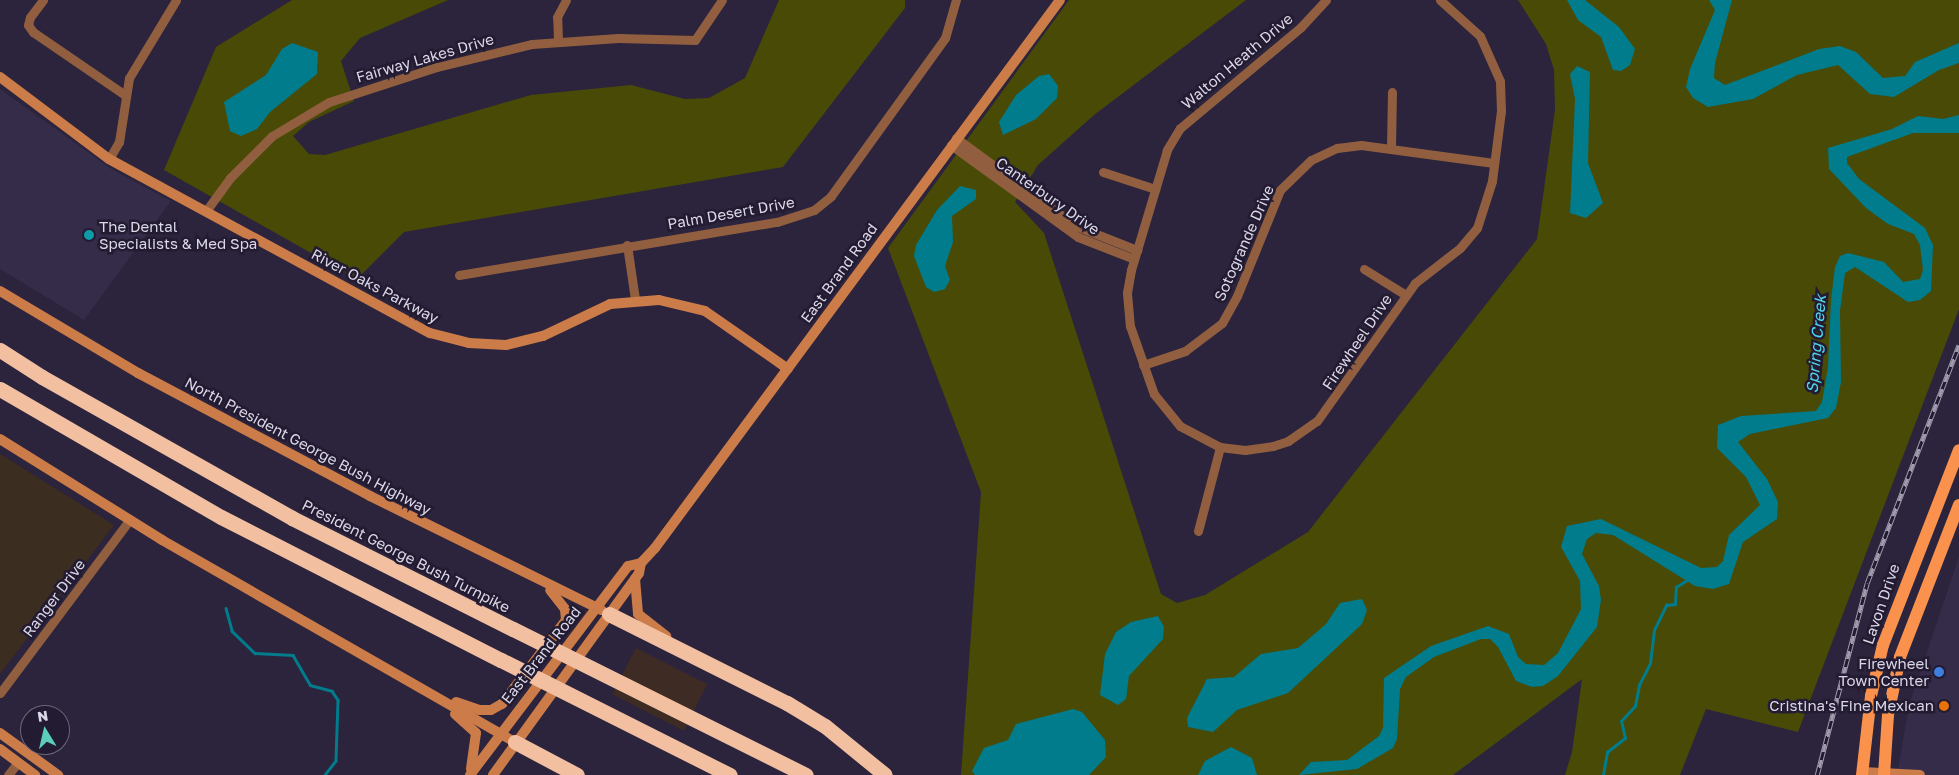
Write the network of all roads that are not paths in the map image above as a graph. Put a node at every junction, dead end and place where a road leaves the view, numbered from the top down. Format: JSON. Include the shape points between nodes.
{"nodes":[{"id":1,"x":43,"y":0,"type":"edge"},
{"id":2,"x":176,"y":0,"type":"edge"},
{"id":3,"x":566,"y":0,"type":"edge"},
{"id":4,"x":722,"y":0,"type":"edge"},
{"id":5,"x":956,"y":0,"type":"edge"},
{"id":6,"x":1060,"y":0,"type":"edge"},
{"id":7,"x":1326,"y":0,"type":"edge"},
{"id":8,"x":1440,"y":0,"type":"edge"},
{"id":9,"x":558,"y":40,"type":"junction"},
{"id":10,"x":0,"y":77,"type":"edge"},
{"id":11,"x":1392,"y":92,"type":"dead end"},
{"id":12,"x":125,"y":95,"type":"junction"},
{"id":13,"x":953,"y":142,"type":"junction"},
{"id":14,"x":1391,"y":148,"type":"junction"},
{"id":15,"x":109,"y":159,"type":"junction"},
{"id":16,"x":1494,"y":163,"type":"junction"},
{"id":17,"x":1103,"y":172,"type":"dead end"},
{"id":18,"x":1155,"y":189,"type":"junction"},
{"id":19,"x":206,"y":212,"type":"junction"},
{"id":20,"x":627,"y":245,"type":"junction"},
{"id":21,"x":1135,"y":255,"type":"junction"},
{"id":22,"x":1364,"y":269,"type":"dead end"},
{"id":23,"x":459,"y":275,"type":"dead end"},
{"id":24,"x":0,"y":291,"type":"edge"},
{"id":25,"x":1406,"y":295,"type":"junction"},
{"id":26,"x":635,"y":299,"type":"junction"},
{"id":27,"x":0,"y":350,"type":"edge"},
{"id":28,"x":1143,"y":365,"type":"junction"},
{"id":29,"x":788,"y":369,"type":"junction"},
{"id":30,"x":0,"y":389,"type":"edge"},
{"id":31,"x":0,"y":439,"type":"edge"},
{"id":32,"x":1220,"y":447,"type":"junction"},
{"id":33,"x":1959,"y":450,"type":"edge"},
{"id":34,"x":1959,"y":505,"type":"edge"},
{"id":35,"x":130,"y":520,"type":"junction"},
{"id":36,"x":1198,"y":531,"type":"dead end"},
{"id":37,"x":641,"y":563,"type":"junction"},
{"id":38,"x":528,"y":576,"type":"junction"},
{"id":39,"x":635,"y":579,"type":"junction"},
{"id":40,"x":603,"y":611,"type":"junction"},
{"id":41,"x":674,"y":646,"type":"junction"},
{"id":42,"x":409,"y":683,"type":"junction"},
{"id":43,"x":0,"y":693,"type":"edge"},
{"id":44,"x":500,"y":731,"type":"junction"},
{"id":45,"x":0,"y":733,"type":"edge"},
{"id":46,"x":515,"y":742,"type":"junction"},
{"id":47,"x":0,"y":749,"type":"edge"},
{"id":48,"x":18,"y":762,"type":"junction"},
{"id":49,"x":571,"y":772,"type":"edge"},
{"id":50,"x":1862,"y":774,"type":"edge"},
{"id":51,"x":1884,"y":774,"type":"edge"},
{"id":52,"x":8,"y":775,"type":"edge"},
{"id":53,"x":35,"y":775,"type":"edge"},
{"id":54,"x":58,"y":775,"type":"edge"},
{"id":55,"x":470,"y":775,"type":"edge"},
{"id":56,"x":493,"y":775,"type":"edge"},
{"id":57,"x":730,"y":775,"type":"edge"},
{"id":58,"x":806,"y":775,"type":"edge"},
{"id":59,"x":885,"y":775,"type":"edge"},
{"id":60,"x":1920,"y":775,"type":"edge"}],
"edges":[{"from":1,"to":12,"type":"street","via":[[28,25],[60,53]]},
{"from":2,"to":12,"type":"street","via":[[137,63]]},
{"from":3,"to":9,"type":"street","via":[[557,17]]},
{"from":4,"to":9,"type":"street","name":"Fairway Lakes Drive","via":[[695,40]]},
{"from":5,"to":20,"type":"street","name":"Palm Desert Drive","via":[[945,38],[831,196],[814,210],[777,222]]},
{"from":6,"to":13,"type":"main road","name":"East Brand Road"},
{"from":7,"to":18,"type":"street","name":"Walton Heath Drive","via":[[1293,33],[1186,121],[1167,150]]},
{"from":8,"to":16,"type":"street","name":"Firewheel Drive","via":[[1480,36],[1496,66],[1502,96]]},
{"from":9,"to":19,"type":"street","name":"Fairway Lakes Drive","via":[[437,67],[330,102],[272,136],[230,178]]},
{"from":10,"to":15,"type":"main road","name":"River Oaks Parkway"},
{"from":11,"to":14,"type":"street"},
{"from":12,"to":15,"type":"street","via":[[119,142]]},
{"from":13,"to":21,"type":"street","name":"Canterbury Drive","via":[[1078,237]]},
{"from":13,"to":29,"type":"main road","name":"East Brand Road"},
{"from":14,"to":16,"type":"street","name":"Sotogrande Drive"},
{"from":14,"to":28,"type":"street","name":"Sotogrande Drive","via":[[1361,145],[1337,148],[1297,170],[1275,200],[1237,296],[1222,323],[1185,351]]},
{"from":15,"to":19,"type":"main road","name":"River Oaks Parkway"},
{"from":16,"to":25,"type":"street","name":"Firewheel Drive","via":[[1489,200],[1477,228],[1460,248],[1424,275]]},
{"from":17,"to":18,"type":"street"},
{"from":18,"to":21,"type":"street","name":"Walton Heath Drive"},
{"from":19,"to":26,"type":"main road","name":"River Oaks Parkway","via":[[448,340],[490,345],[525,342],[587,312]]},
{"from":20,"to":23,"type":"street","name":"Palm Desert Drive"},
{"from":20,"to":26,"type":"street"},
{"from":21,"to":28,"type":"street","name":"Firewheel Drive","via":[[1127,306]]},
{"from":22,"to":25,"type":"street"},
{"from":24,"to":38,"type":"main road","name":"North President George Bush Highway","via":[[138,373]]},
{"from":25,"to":32,"type":"street","name":"Firewheel Drive","via":[[1330,407],[1304,432],[1258,449]]},
{"from":26,"to":29,"type":"main road","name":"River Oaks Parkway","via":[[659,300],[705,311]]},
{"from":27,"to":58,"type":"highway","name":"President George Bush Turnpike","bridge":true,"via":[[42,378],[292,518]]},
{"from":28,"to":32,"type":"street","name":"Firewheel Drive","via":[[1154,394],[1170,416],[1191,434]]},
{"from":29,"to":37,"type":"main road","name":"East Brand Road"},
{"from":30,"to":57,"type":"highway","bridge":true,"via":[[221,517]]},
{"from":31,"to":35,"type":"main road"},
{"from":32,"to":36,"type":"street"},
{"from":33,"to":50,"type":"main road","name":"Lavon Drive","via":[[1883,645],[1871,696]]},
{"from":34,"to":51,"type":"main road","via":[[1900,657],[1888,715]]},
{"from":35,"to":42,"type":"main road"},
{"from":35,"to":43,"type":"street","name":"Ranger Drive"},
{"from":37,"to":39,"type":"main road","name":"East Brand Road"},
{"from":37,"to":40,"type":"main road","name":"East Brand Road","via":[[628,566]]},
{"from":38,"to":40,"type":"main road","name":"North President George Bush Highway"},
{"from":38,"to":42,"type":"main road","via":[[560,599],[566,620],[502,704],[491,710],[479,710]]},
{"from":39,"to":40,"type":"main road","name":"East Brand Road"},
{"from":39,"to":41,"type":"main road","via":[[638,614]]},
{"from":40,"to":41,"type":"highway"},
{"from":40,"to":44,"type":"main road","name":"East Brand Road"},
{"from":40,"to":46,"type":"main road","name":"East Brand Road"},
{"from":41,"to":59,"type":"highway","via":[[787,703],[825,726]]},
{"from":42,"to":44,"type":"main road"},
{"from":42,"to":55,"type":"main road","via":[[413,690],[470,724],[476,741]]},
{"from":44,"to":46,"type":"main road"},
{"from":44,"to":55,"type":"main road","name":"East Brand Road"},
{"from":45,"to":54,"type":"main road"},
{"from":46,"to":49,"type":"highway"},
{"from":46,"to":56,"type":"main road","name":"East Brand Road"},
{"from":47,"to":48,"type":"main road"},
{"from":48,"to":52,"type":"street"},
{"from":48,"to":53,"type":"main road"},
{"from":50,"to":51,"type":"main road"},
{"from":51,"to":60,"type":"main road"}]}
